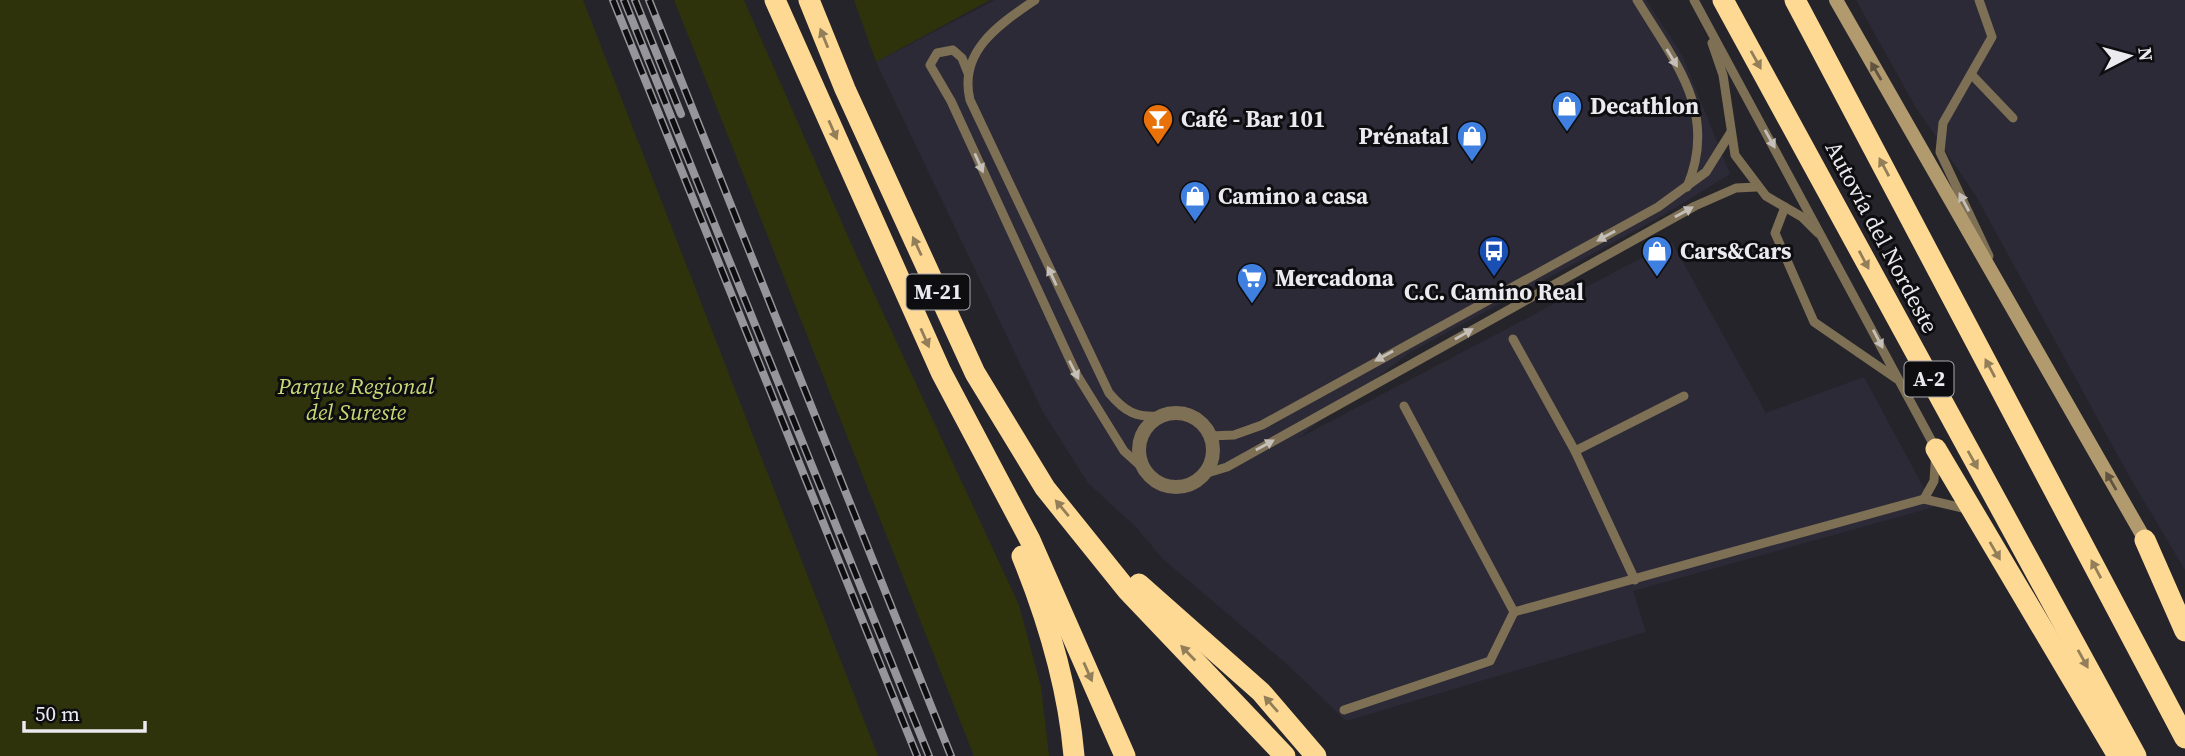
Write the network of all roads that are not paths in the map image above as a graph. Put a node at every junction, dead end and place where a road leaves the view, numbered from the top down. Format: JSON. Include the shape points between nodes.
{"nodes":[{"id":1,"x":775,"y":0,"type":"edge"},
{"id":2,"x":809,"y":0,"type":"edge"},
{"id":3,"x":1035,"y":0,"type":"edge"},
{"id":4,"x":1637,"y":0,"type":"edge"},
{"id":5,"x":1694,"y":0,"type":"edge"},
{"id":6,"x":1723,"y":0,"type":"edge"},
{"id":7,"x":1795,"y":0,"type":"edge"},
{"id":8,"x":1836,"y":0,"type":"edge"},
{"id":9,"x":1979,"y":0,"type":"edge"},
{"id":10,"x":1702,"y":15,"type":"junction"},
{"id":11,"x":968,"y":73,"type":"junction"},
{"id":12,"x":1972,"y":75,"type":"junction"},
{"id":13,"x":2013,"y":118,"type":"dead end"},
{"id":14,"x":1731,"y":132,"type":"junction"},
{"id":15,"x":1757,"y":187,"type":"junction"},
{"id":16,"x":1685,"y":191,"type":"junction"},
{"id":17,"x":1785,"y":207,"type":"junction"},
{"id":18,"x":1825,"y":240,"type":"junction"},
{"id":19,"x":2000,"y":287,"type":"junction"},
{"id":20,"x":1513,"y":339,"type":"dead end"},
{"id":21,"x":1901,"y":383,"type":"junction"},
{"id":22,"x":1684,"y":396,"type":"dead end"},
{"id":23,"x":1404,"y":406,"type":"dead end"},
{"id":24,"x":1161,"y":416,"type":"junction"},
{"id":25,"x":1210,"y":436,"type":"junction"},
{"id":26,"x":977,"y":446,"type":"junction"},
{"id":27,"x":1936,"y":449,"type":"junction"},
{"id":28,"x":1575,"y":451,"type":"junction"},
{"id":29,"x":1145,"y":470,"type":"junction"},
{"id":30,"x":1204,"y":474,"type":"junction"},
{"id":31,"x":1924,"y":499,"type":"junction"},
{"id":32,"x":1972,"y":511,"type":"junction"},
{"id":33,"x":2145,"y":540,"type":"junction"},
{"id":34,"x":1106,"y":560,"type":"junction"},
{"id":35,"x":1635,"y":580,"type":"junction"},
{"id":36,"x":2185,"y":602,"type":"edge"},
{"id":37,"x":1514,"y":612,"type":"junction"},
{"id":38,"x":2185,"y":631,"type":"edge"},
{"id":39,"x":1343,"y":710,"type":"dead end"},
{"id":40,"x":2185,"y":738,"type":"edge"},
{"id":41,"x":1074,"y":756,"type":"edge"},
{"id":42,"x":1125,"y":756,"type":"edge"},
{"id":43,"x":1285,"y":756,"type":"edge"},
{"id":44,"x":1316,"y":756,"type":"edge"},
{"id":45,"x":2118,"y":756,"type":"edge"},
{"id":46,"x":2136,"y":756,"type":"edge"}],
"edges":[{"from":1,"to":26,"type":"highway","number":"M-21","one_way":true},
{"from":34,"to":2,"type":"highway","number":"M-21","one_way":true,"via":[[1045,488],[975,373]]},
{"from":3,"to":11,"type":"lane","via":[[987,38],[972,58]]},
{"from":4,"to":16,"type":"lane","one_way":true,"via":[[1685,79],[1696,110],[1699,155]]},
{"from":5,"to":10,"type":"lane"},
{"from":6,"to":46,"type":"highway","name":"Autovía del Nordeste","number":"A-2","one_way":true},
{"from":40,"to":7,"type":"highway","name":"Autovía del Nordeste","number":"A-2","one_way":true},
{"from":19,"to":8,"type":"main road","one_way":true},
{"from":9,"to":12,"type":"lane","via":[[1992,37]]},
{"from":10,"to":14,"type":"lane","via":[[1723,75]]},
{"from":10,"to":18,"type":"lane","one_way":true},
{"from":24,"to":11,"type":"lane","one_way":true,"via":[[1135,416],[1109,393],[970,100]]},
{"from":11,"to":29,"type":"lane","one_way":true,"via":[[953,50],[937,53],[930,65],[951,101],[1077,375],[1124,451]]},
{"from":12,"to":13,"type":"lane"},
{"from":19,"to":12,"type":"lane","one_way":true,"via":[[1979,230],[1940,152],[1944,123]]},
{"from":14,"to":15,"type":"lane","via":[[1735,156]]},
{"from":14,"to":16,"type":"lane","via":[[1706,172]]},
{"from":15,"to":17,"type":"lane"},
{"from":30,"to":15,"type":"lane","one_way":true,"via":[[1227,467],[1695,206],[1737,188]]},
{"from":16,"to":25,"type":"lane","one_way":true,"via":[[1262,425],[1234,435]]},
{"from":17,"to":18,"type":"lane"},
{"from":17,"to":21,"type":"lane","via":[[1775,233],[1814,322]]},
{"from":18,"to":21,"type":"lane","one_way":true},
{"from":33,"to":19,"type":"main road","one_way":true},
{"from":20,"to":28,"type":"lane"},
{"from":21,"to":27,"type":"lane"},
{"from":22,"to":28,"type":"lane"},
{"from":23,"to":37,"type":"lane"},
{"from":24,"to":25,"type":"street","via":[[1172,413],[1195,418]]},
{"from":24,"to":29,"type":"street","via":[[1143,433],[1140,459]]},
{"from":25,"to":30,"type":"street","via":[[1210,463]]},
{"from":26,"to":41,"type":"highway","number":"M-21","via":[[1044,610],[1063,681]]},
{"from":26,"to":42,"type":"highway","number":"M-21","one_way":true,"via":[[1030,540]]},
{"from":27,"to":31,"type":"lane","via":[[1934,481]]},
{"from":27,"to":32,"type":"highway"},
{"from":28,"to":35,"type":"lane"},
{"from":29,"to":30,"type":"street","via":[[1153,479],[1173,487],[1195,482]]},
{"from":31,"to":32,"type":"lane"},
{"from":31,"to":35,"type":"lane"},
{"from":32,"to":45,"type":"highway","one_way":true},
{"from":33,"to":36,"type":"main road"},
{"from":33,"to":38,"type":"highway"},
{"from":43,"to":34,"type":"highway","number":"M-21","one_way":true,"via":[[1128,590]]},
{"from":44,"to":34,"type":"highway","one_way":true,"via":[[1261,692]]},
{"from":35,"to":37,"type":"lane"},
{"from":37,"to":39,"type":"lane","via":[[1490,662]]}]}
